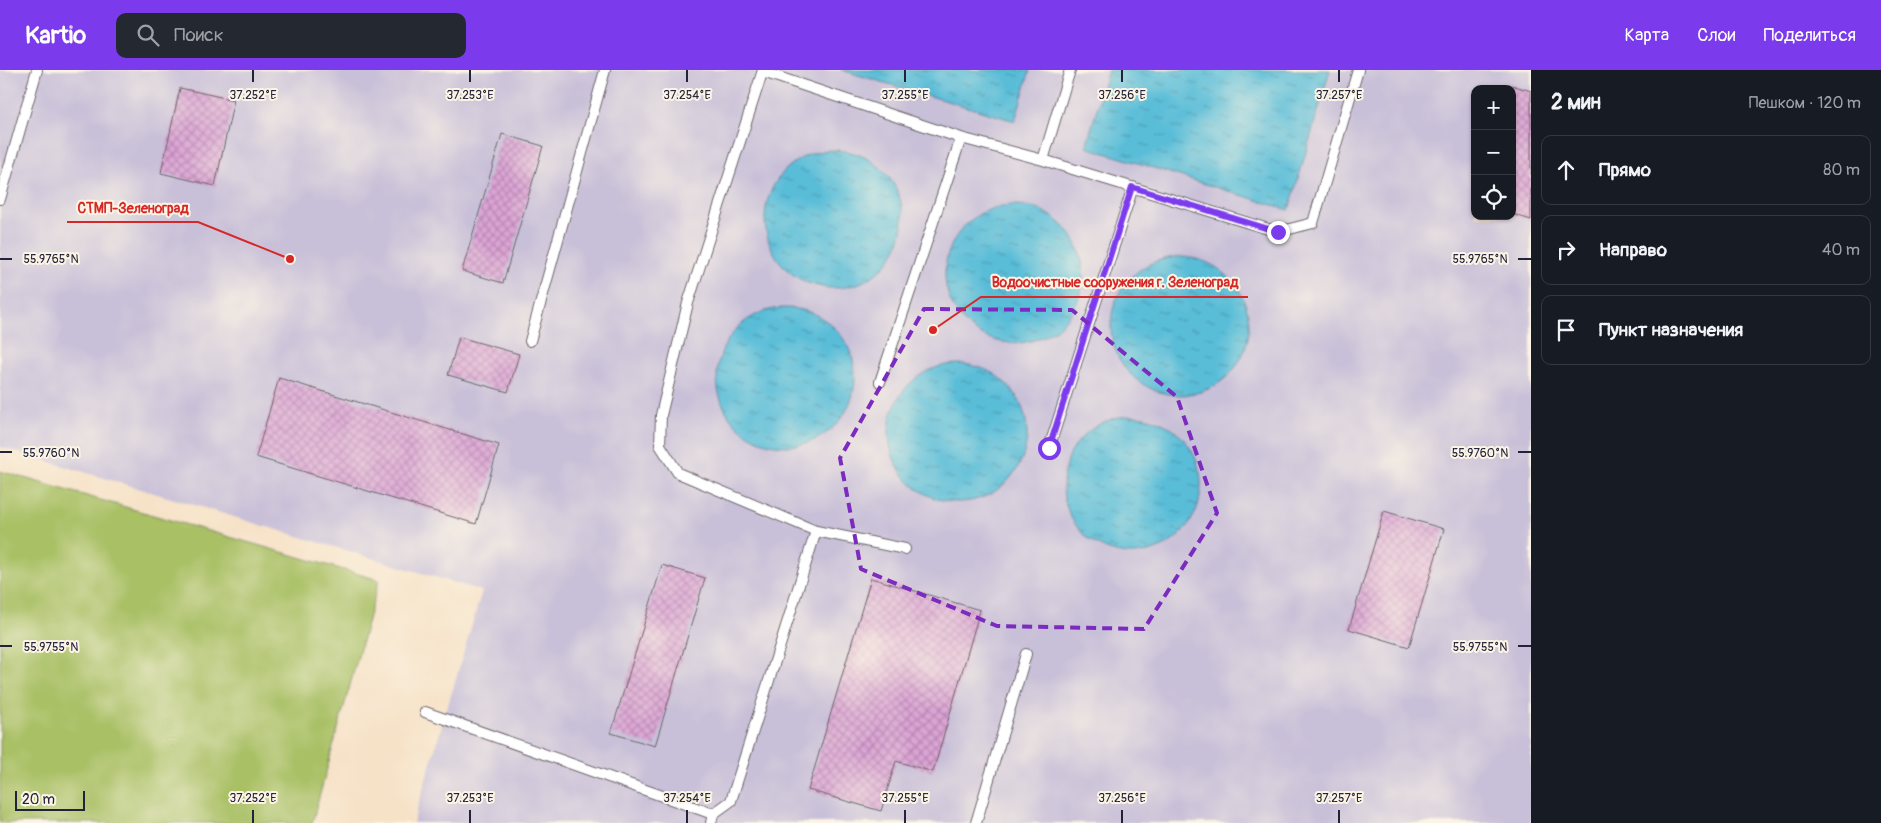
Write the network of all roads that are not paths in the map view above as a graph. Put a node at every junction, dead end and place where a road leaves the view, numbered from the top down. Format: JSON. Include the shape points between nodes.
{"nodes":[{"id":1,"x":37,"y":70,"type":"edge"},
{"id":2,"x":605,"y":70,"type":"edge"},
{"id":3,"x":1070,"y":70,"type":"edge"},
{"id":4,"x":1358,"y":70,"type":"edge"},
{"id":5,"x":763,"y":71,"type":"edge"},
{"id":6,"x":961,"y":138,"type":"junction"},
{"id":7,"x":1043,"y":160,"type":"junction"},
{"id":8,"x":1132,"y":187,"type":"junction"},
{"id":9,"x":0,"y":199,"type":"edge"},
{"id":10,"x":530,"y":341,"type":"dead end"},
{"id":11,"x":880,"y":382,"type":"dead end"},
{"id":12,"x":1049,"y":448,"type":"dead end"},
{"id":13,"x":816,"y":531,"type":"junction"},
{"id":14,"x":905,"y":549,"type":"dead end"},
{"id":15,"x":1026,"y":654,"type":"dead end"},
{"id":16,"x":425,"y":712,"type":"dead end"},
{"id":17,"x":712,"y":818,"type":"edge"},
{"id":18,"x":976,"y":823,"type":"edge"}],
"edges":[{"from":1,"to":9,"type":"lane"},
{"from":2,"to":10,"type":"lane"},
{"from":3,"to":7,"type":"lane"},
{"from":4,"to":8,"type":"lane","via":[[1313,223],[1278,232]]},
{"from":5,"to":6,"type":"lane"},
{"from":5,"to":13,"type":"lane","via":[[688,304],[661,415],[660,445],[678,473]]},
{"from":6,"to":7,"type":"lane"},
{"from":6,"to":11,"type":"lane"},
{"from":7,"to":8,"type":"lane"},
{"from":8,"to":12,"type":"lane"},
{"from":13,"to":14,"type":"lane"},
{"from":13,"to":17,"type":"lane","via":[[731,801]]},
{"from":15,"to":18,"type":"lane"},
{"from":16,"to":17,"type":"lane"}]}
